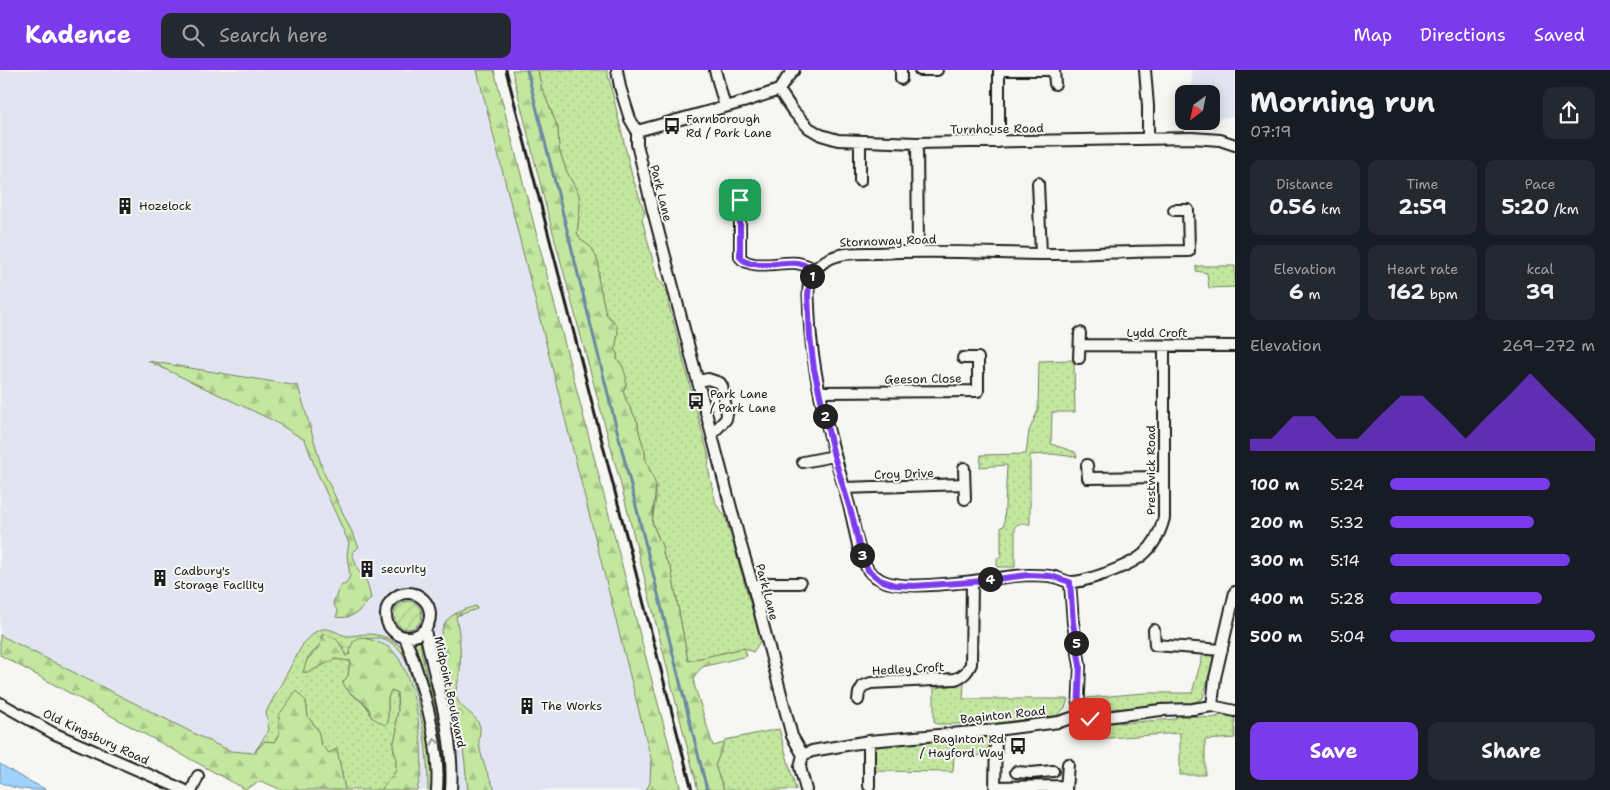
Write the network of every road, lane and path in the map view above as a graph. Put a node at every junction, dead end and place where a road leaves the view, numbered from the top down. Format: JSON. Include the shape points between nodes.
{"nodes":[{"id":1,"x":617,"y":70,"type":"edge"},
{"id":2,"x":715,"y":70,"type":"edge"},
{"id":3,"x":794,"y":70,"type":"edge"},
{"id":4,"x":920,"y":70,"type":"edge"},
{"id":5,"x":937,"y":70,"type":"edge"},
{"id":6,"x":999,"y":70,"type":"edge"},
{"id":7,"x":1054,"y":70,"type":"edge"},
{"id":8,"x":1145,"y":70,"type":"edge"},
{"id":9,"x":1055,"y":84,"type":"dead end"},
{"id":10,"x":779,"y":90,"type":"junction"},
{"id":11,"x":725,"y":107,"type":"junction"},
{"id":12,"x":638,"y":130,"type":"junction"},
{"id":13,"x":1148,"y":139,"type":"junction"},
{"id":14,"x":860,"y":141,"type":"junction"},
{"id":15,"x":999,"y":142,"type":"junction"},
{"id":16,"x":917,"y":143,"type":"junction"},
{"id":17,"x":1235,"y":145,"type":"edge"},
{"id":18,"x":860,"y":181,"type":"dead end"},
{"id":19,"x":1038,"y":184,"type":"dead end"},
{"id":20,"x":740,"y":200,"type":"dead end"},
{"id":21,"x":1174,"y":210,"type":"dead end"},
{"id":22,"x":918,"y":251,"type":"junction"},
{"id":23,"x":1040,"y":254,"type":"junction"},
{"id":24,"x":816,"y":270,"type":"junction"},
{"id":25,"x":1080,"y":333,"type":"dead end"},
{"id":26,"x":1080,"y":345,"type":"junction"},
{"id":27,"x":1164,"y":346,"type":"junction"},
{"id":28,"x":1235,"y":346,"type":"edge"},
{"id":29,"x":963,"y":358,"type":"dead end"},
{"id":30,"x":1080,"y":358,"type":"dead end"},
{"id":31,"x":698,"y":381,"type":"junction"},
{"id":32,"x":820,"y":392,"type":"junction"},
{"id":33,"x":712,"y":434,"type":"junction"},
{"id":34,"x":834,"y":456,"type":"junction"},
{"id":35,"x":803,"y":462,"type":"dead end"},
{"id":36,"x":1087,"y":465,"type":"dead end"},
{"id":37,"x":964,"y":468,"type":"dead end"},
{"id":38,"x":1164,"y":477,"type":"junction"},
{"id":39,"x":964,"y":484,"type":"junction"},
{"id":40,"x":844,"y":488,"type":"junction"},
{"id":41,"x":965,"y":498,"type":"dead end"},
{"id":42,"x":972,"y":582,"type":"junction"},
{"id":43,"x":1070,"y":582,"type":"junction"},
{"id":44,"x":800,"y":583,"type":"dead end"},
{"id":45,"x":753,"y":586,"type":"junction"},
{"id":46,"x":1235,"y":592,"type":"edge"},
{"id":47,"x":425,"y":630,"type":"junction"},
{"id":48,"x":1154,"y":630,"type":"dead end"},
{"id":49,"x":405,"y":637,"type":"junction"},
{"id":50,"x":1222,"y":650,"type":"junction"},
{"id":51,"x":858,"y":700,"type":"dead end"},
{"id":52,"x":0,"y":703,"type":"edge"},
{"id":53,"x":1212,"y":706,"type":"junction"},
{"id":54,"x":1235,"y":711,"type":"edge"},
{"id":55,"x":1078,"y":716,"type":"junction"},
{"id":56,"x":996,"y":730,"type":"junction"},
{"id":57,"x":869,"y":741,"type":"junction"},
{"id":58,"x":802,"y":755,"type":"junction"},
{"id":59,"x":1068,"y":764,"type":"dead end"},
{"id":60,"x":1053,"y":771,"type":"dead end"},
{"id":61,"x":1016,"y":772,"type":"dead end"},
{"id":62,"x":1031,"y":773,"type":"junction"},
{"id":63,"x":198,"y":776,"type":"dead end"},
{"id":64,"x":869,"y":786,"type":"dead end"},
{"id":65,"x":1033,"y":786,"type":"junction"},
{"id":66,"x":996,"y":788,"type":"edge"},
{"id":67,"x":1066,"y":788,"type":"edge"},
{"id":68,"x":184,"y":790,"type":"edge"},
{"id":69,"x":192,"y":790,"type":"edge"},
{"id":70,"x":437,"y":790,"type":"edge"},
{"id":71,"x":451,"y":790,"type":"edge"},
{"id":72,"x":806,"y":790,"type":"edge"}],
"edges":[{"from":1,"to":12,"type":"street","name":"Park Lane","via":[[630,120]]},
{"from":2,"to":11,"type":"street"},
{"from":3,"to":10,"type":"street"},
{"from":4,"to":5,"type":"street"},
{"from":6,"to":7,"type":"street"},
{"from":6,"to":15,"type":"street"},
{"from":7,"to":9,"type":"street"},
{"from":8,"to":13,"type":"street"},
{"from":10,"to":11,"type":"street"},
{"from":10,"to":14,"type":"street","name":"Turnhouse Road","via":[[809,128],[838,140]]},
{"from":11,"to":12,"type":"street"},
{"from":12,"to":31,"type":"street","name":"Park Lane","via":[[637,144],[652,207]]},
{"from":13,"to":15,"type":"street","name":"Turnhouse Road"},
{"from":13,"to":17,"type":"street","name":"Turnhouse Road","via":[[1203,138]]},
{"from":14,"to":16,"type":"street","name":"Turnhouse Road"},
{"from":14,"to":18,"type":"street"},
{"from":15,"to":16,"type":"street","name":"Turnhouse Road"},
{"from":16,"to":22,"type":"street"},
{"from":19,"to":23,"type":"street"},
{"from":20,"to":24,"type":"street","via":[[740,257],[743,261],[753,264],[798,263]]},
{"from":21,"to":23,"type":"street","name":"Stornoway Road","via":[[1188,210],[1188,252]]},
{"from":22,"to":23,"type":"street","name":"Stornoway Road"},
{"from":22,"to":24,"type":"street","name":"Stornoway Road","via":[[833,256]]},
{"from":24,"to":32,"type":"street","via":[[810,278],[808,295],[810,337]]},
{"from":25,"to":26,"type":"street"},
{"from":26,"to":27,"type":"street","name":"Lydd Croft"},
{"from":26,"to":30,"type":"street"},
{"from":27,"to":28,"type":"street","name":"Lydd Croft"},
{"from":27,"to":38,"type":"street","name":"Prestwick Road"},
{"from":29,"to":32,"type":"street","name":"Geeson Close","via":[[978,358],[978,391]]},
{"from":31,"to":33,"type":"street","name":"Park Lane"},
{"from":31,"to":33,"type":"street","via":[[708,380],[722,386],[726,419]]},
{"from":32,"to":34,"type":"street"},
{"from":33,"to":45,"type":"street","name":"Park Lane"},
{"from":34,"to":35,"type":"street"},
{"from":34,"to":40,"type":"street"},
{"from":36,"to":38,"type":"street","via":[[1088,478]]},
{"from":37,"to":39,"type":"street"},
{"from":38,"to":43,"type":"street","name":"Prestwick Road","via":[[1164,518],[1155,543],[1132,561],[1105,573]]},
{"from":39,"to":40,"type":"street","name":"Croy Drive"},
{"from":39,"to":41,"type":"street"},
{"from":40,"to":42,"type":"street","via":[[860,550],[868,570],[880,580],[914,586]]},
{"from":42,"to":43,"type":"street","via":[[1028,575],[1051,576]]},
{"from":42,"to":51,"type":"street","name":"Hedley Croft","via":[[970,664],[967,672],[955,679],[871,683],[863,686]]},
{"from":43,"to":55,"type":"street","via":[[1080,665]]},
{"from":44,"to":45,"type":"street","via":[[771,582]]},
{"from":45,"to":58,"type":"street","name":"Park Lane","via":[[792,736]]},
{"from":46,"to":50,"type":"street"},
{"from":47,"to":49,"type":"street"},
{"from":47,"to":49,"type":"street","via":[[430,618],[424,600],[413,594],[400,594],[388,604],[386,617],[390,629]]},
{"from":47,"to":71,"type":"street","name":"Midpoint Boulevard","via":[[447,728]]},
{"from":48,"to":50,"type":"street","via":[[1155,645]]},
{"from":70,"to":49,"type":"street","name":"Midpoint Boulevard","one_way":true,"via":[[437,751],[419,675]]},
{"from":50,"to":53,"type":"street","via":[[1214,678]]},
{"from":52,"to":68,"type":"street","name":"Old Kingsbury Road","via":[[53,733]]},
{"from":53,"to":54,"type":"street","name":"Baginton Road"},
{"from":53,"to":55,"type":"street","name":"Baginton Road","via":[[1090,719]]},
{"from":55,"to":56,"type":"street","name":"Baginton Road","via":[[1059,722]]},
{"from":56,"to":57,"type":"street","name":"Baginton Road"},
{"from":56,"to":66,"type":"street"},
{"from":57,"to":58,"type":"street","name":"Baginton Road"},
{"from":57,"to":64,"type":"street"},
{"from":58,"to":72,"type":"street","via":[[800,768]]},
{"from":59,"to":67,"type":"street"},
{"from":60,"to":62,"type":"street"},
{"from":61,"to":62,"type":"street"},
{"from":62,"to":65,"type":"street"},
{"from":63,"to":69,"type":"street"},
{"from":65,"to":66,"type":"street"},
{"from":65,"to":67,"type":"street"}]}
